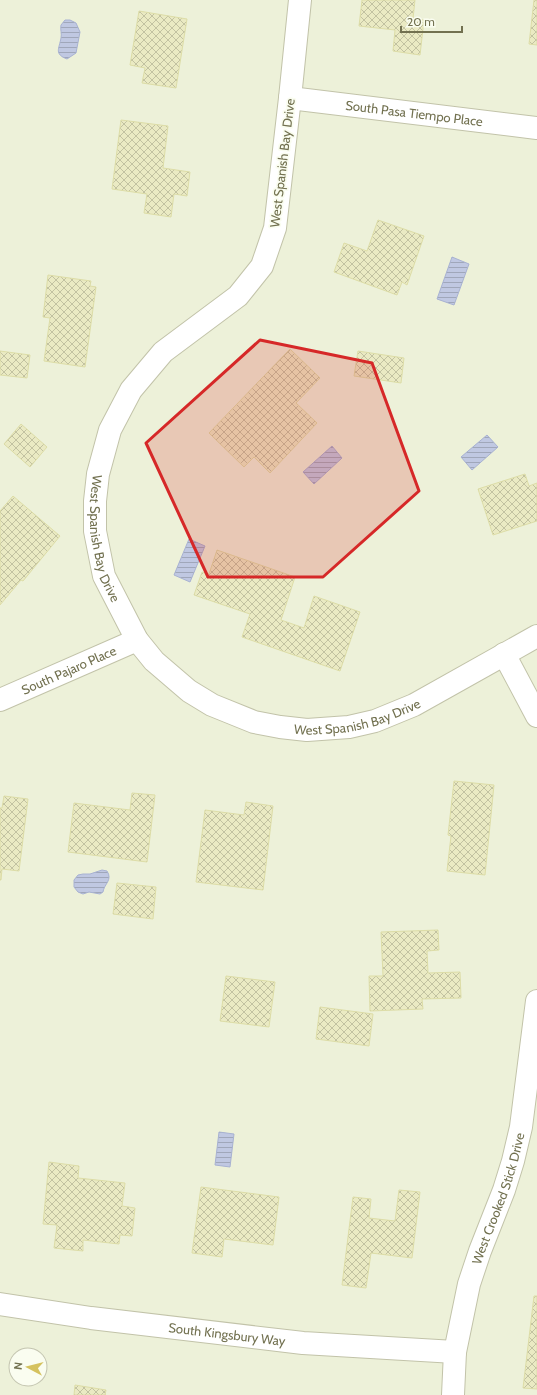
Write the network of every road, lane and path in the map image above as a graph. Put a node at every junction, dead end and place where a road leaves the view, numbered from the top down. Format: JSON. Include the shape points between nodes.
{"nodes":[{"id":1,"x":300,"y":0,"type":"edge"},
{"id":2,"x":290,"y":98,"type":"junction"},
{"id":3,"x":537,"y":128,"type":"edge"},
{"id":4,"x":537,"y":636,"type":"edge"},
{"id":5,"x":137,"y":640,"type":"junction"},
{"id":6,"x":504,"y":654,"type":"junction"},
{"id":7,"x":0,"y":700,"type":"edge"},
{"id":8,"x":537,"y":716,"type":"edge"},
{"id":9,"x":537,"y":1001,"type":"edge"},
{"id":10,"x":0,"y":1304,"type":"edge"},
{"id":11,"x":455,"y":1352,"type":"junction"},
{"id":12,"x":453,"y":1395,"type":"edge"}],
"edges":[{"from":1,"to":2,"type":"street","name":"West Spanish Bay Drive"},
{"from":2,"to":3,"type":"street","name":"South Pasa Tiempo Place"},
{"from":2,"to":5,"type":"street","name":"West Spanish Bay Drive","via":[[275,228],[262,266],[238,296],[163,352],[131,390],[110,430],[98,474],[95,531],[104,576]]},
{"from":4,"to":6,"type":"street","name":"West Spanish Bay Drive"},
{"from":5,"to":6,"type":"street","name":"West Spanish Bay Drive","via":[[154,661],[189,691],[212,705],[254,722],[307,730],[349,727],[375,721],[414,705]]},
{"from":5,"to":7,"type":"street","name":"South Pajaro Place"},
{"from":6,"to":8,"type":"street"},
{"from":9,"to":11,"type":"street","name":"West Crooked Stick Drive","via":[[521,1127],[515,1154],[469,1284]]},
{"from":10,"to":11,"type":"street","name":"South Kingsbury Way","via":[[91,1318],[304,1343]]},
{"from":11,"to":12,"type":"street","name":"West Crooked Stick Drive"}]}
